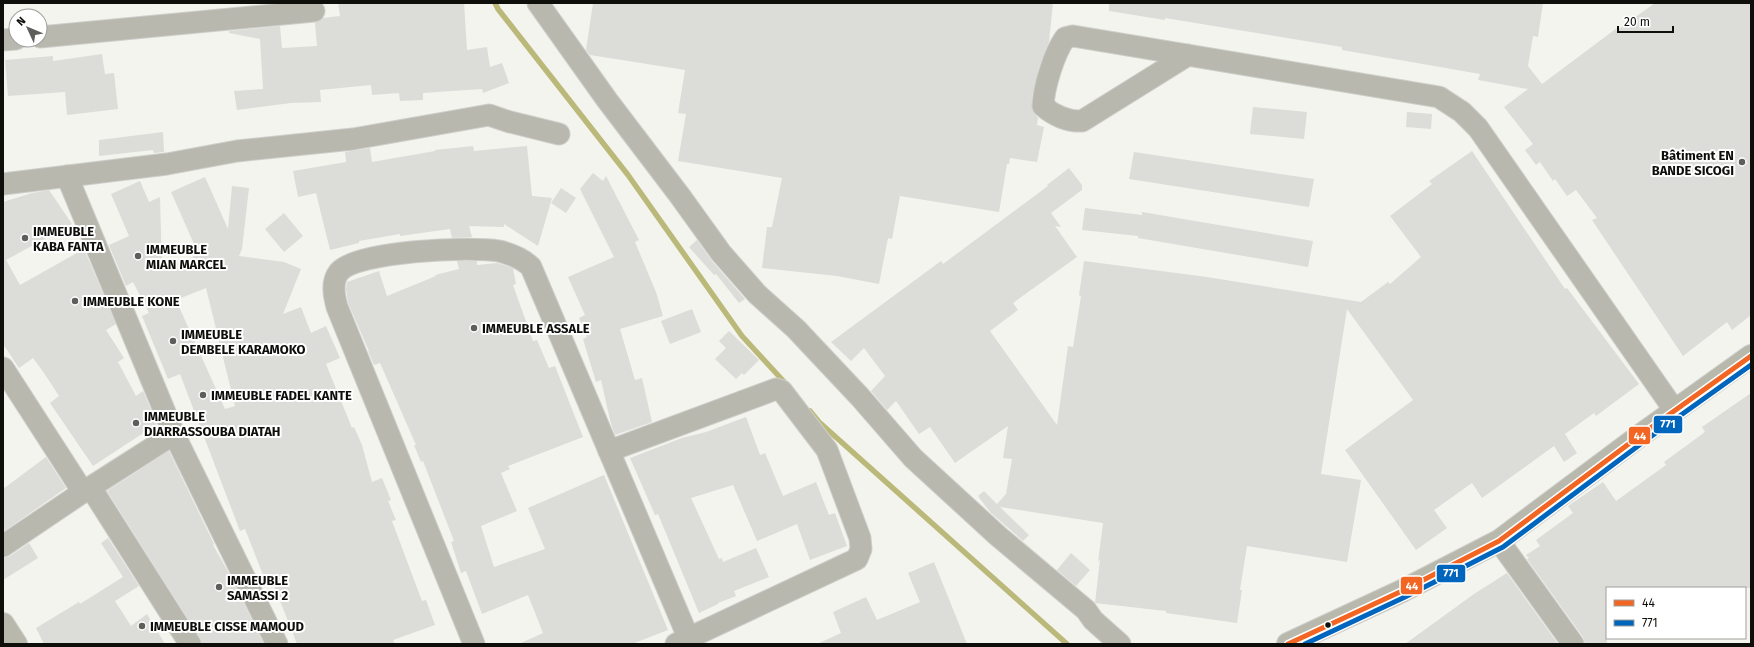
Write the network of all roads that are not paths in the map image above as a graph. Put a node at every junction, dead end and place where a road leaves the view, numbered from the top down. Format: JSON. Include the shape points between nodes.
{"nodes":[{"id":1,"x":538,"y":3,"type":"edge"},
{"id":2,"x":314,"y":10,"type":"dead end"},
{"id":3,"x":48,"y":36,"type":"edge"},
{"id":4,"x":1188,"y":55,"type":"junction"},
{"id":5,"x":559,"y":134,"type":"dead end"},
{"id":6,"x":67,"y":176,"type":"junction"},
{"id":7,"x":3,"y":184,"type":"edge"},
{"id":8,"x":1751,"y":356,"type":"edge"},
{"id":9,"x":3,"y":368,"type":"edge"},
{"id":10,"x":1675,"y":411,"type":"junction"},
{"id":11,"x":174,"y":434,"type":"junction"},
{"id":12,"x":609,"y":451,"type":"junction"},
{"id":13,"x":87,"y":490,"type":"junction"},
{"id":14,"x":1499,"y":541,"type":"junction"},
{"id":15,"x":3,"y":546,"type":"edge"},
{"id":16,"x":3,"y":624,"type":"edge"},
{"id":17,"x":685,"y":642,"type":"edge"},
{"id":18,"x":16,"y":644,"type":"edge"},
{"id":19,"x":190,"y":644,"type":"edge"},
{"id":20,"x":277,"y":644,"type":"edge"},
{"id":21,"x":474,"y":644,"type":"edge"},
{"id":22,"x":1120,"y":644,"type":"edge"},
{"id":23,"x":1288,"y":644,"type":"edge"},
{"id":24,"x":1573,"y":644,"type":"edge"}],
"edges":[{"from":1,"to":22,"type":"street","via":[[721,253],[757,294],[796,329],[913,458],[998,536],[1086,610],[1093,620]]},
{"from":2,"to":3,"type":"street"},
{"from":4,"to":4,"type":"street","via":[[1073,36],[1065,38],[1060,45],[1043,106],[1072,122],[1082,121]]},
{"from":4,"to":10,"type":"street","via":[[1439,97],[1462,112],[1478,128]]},
{"from":5,"to":6,"type":"street","via":[[489,115],[353,139],[237,151],[167,164]]},
{"from":6,"to":7,"type":"street"},
{"from":6,"to":11,"type":"street"},
{"from":8,"to":10,"type":"street"},
{"from":9,"to":13,"type":"street"},
{"from":10,"to":14,"type":"street"},
{"from":11,"to":13,"type":"street"},
{"from":11,"to":20,"type":"street"},
{"from":12,"to":17,"type":"street"},
{"from":12,"to":17,"type":"street","via":[[776,389],[782,391],[827,450],[860,538],[861,549],[858,559]]},
{"from":12,"to":21,"type":"street","via":[[536,275],[523,258],[498,251],[426,250],[375,258],[347,266],[338,273],[334,283],[337,307]]},
{"from":13,"to":15,"type":"street"},
{"from":13,"to":19,"type":"street"},
{"from":14,"to":23,"type":"street","via":[[1402,591]]},
{"from":14,"to":24,"type":"street"},
{"from":16,"to":18,"type":"street"}]}
